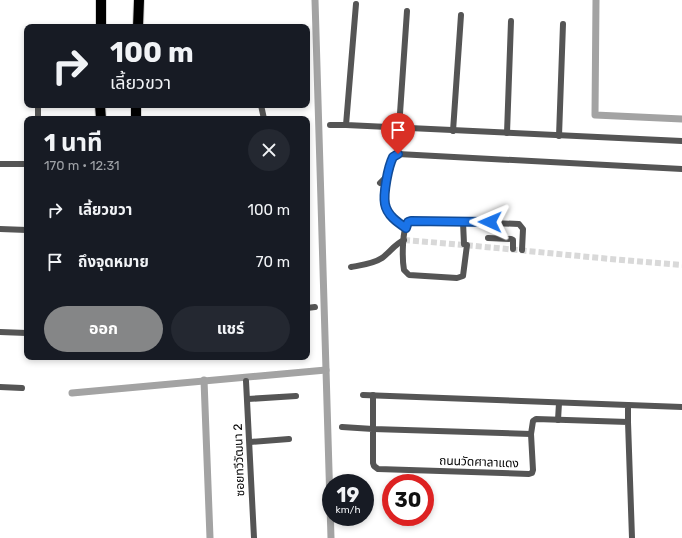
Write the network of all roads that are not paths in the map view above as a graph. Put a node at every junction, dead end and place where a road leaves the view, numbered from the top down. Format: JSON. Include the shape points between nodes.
{"nodes":[{"id":1,"x":101,"y":0,"type":"edge"},
{"id":2,"x":139,"y":0,"type":"edge"},
{"id":3,"x":356,"y":4,"type":"dead end"},
{"id":4,"x":407,"y":11,"type":"dead end"},
{"id":5,"x":461,"y":15,"type":"dead end"},
{"id":6,"x":511,"y":21,"type":"dead end"},
{"id":7,"x":101,"y":24,"type":"edge"},
{"id":8,"x":138,"y":24,"type":"edge"},
{"id":9,"x":563,"y":24,"type":"dead end"},
{"id":10,"x":330,"y":125,"type":"dead end"},
{"id":11,"x":346,"y":125,"type":"junction"},
{"id":12,"x":400,"y":128,"type":"junction"},
{"id":13,"x":453,"y":131,"type":"junction"},
{"id":14,"x":507,"y":133,"type":"junction"},
{"id":15,"x":559,"y":136,"type":"junction"},
{"id":16,"x":682,"y":142,"type":"edge"},
{"id":17,"x":0,"y":164,"type":"edge"},
{"id":18,"x":24,"y":164,"type":"edge"},
{"id":19,"x":682,"y":169,"type":"edge"},
{"id":20,"x":386,"y":177,"type":"junction"},
{"id":21,"x":380,"y":183,"type":"dead end"},
{"id":22,"x":463,"y":222,"type":"junction"},
{"id":23,"x":406,"y":228,"type":"junction"},
{"id":24,"x":0,"y":229,"type":"edge"},
{"id":25,"x":24,"y":230,"type":"edge"},
{"id":26,"x":488,"y":238,"type":"dead end"},
{"id":27,"x":404,"y":240,"type":"junction"},
{"id":28,"x":513,"y":249,"type":"dead end"},
{"id":29,"x":522,"y":250,"type":"dead end"},
{"id":30,"x":351,"y":266,"type":"dead end"},
{"id":31,"x":315,"y":307,"type":"dead end"},
{"id":32,"x":310,"y":308,"type":"edge"},
{"id":33,"x":0,"y":332,"type":"edge"},
{"id":34,"x":24,"y":332,"type":"edge"},
{"id":35,"x":246,"y":382,"type":"dead end"},
{"id":36,"x":0,"y":387,"type":"edge"},
{"id":37,"x":22,"y":388,"type":"dead end"},
{"id":38,"x":363,"y":395,"type":"dead end"},
{"id":39,"x":373,"y":395,"type":"junction"},
{"id":40,"x":296,"y":396,"type":"dead end"},
{"id":41,"x":248,"y":399,"type":"junction"},
{"id":42,"x":559,"y":403,"type":"junction"},
{"id":43,"x":628,"y":405,"type":"junction"},
{"id":44,"x":682,"y":407,"type":"edge"},
{"id":45,"x":558,"y":420,"type":"junction"},
{"id":46,"x":628,"y":422,"type":"junction"},
{"id":47,"x":342,"y":427,"type":"dead end"},
{"id":48,"x":373,"y":429,"type":"junction"},
{"id":49,"x":531,"y":434,"type":"junction"},
{"id":50,"x":289,"y":439,"type":"dead end"},
{"id":51,"x":250,"y":442,"type":"junction"},
{"id":52,"x":254,"y":538,"type":"edge"},
{"id":53,"x":632,"y":538,"type":"edge"}],
"edges":[{"from":1,"to":7,"type":"main road"},
{"from":2,"to":8,"type":"main road"},
{"from":3,"to":11,"type":"street"},
{"from":4,"to":12,"type":"street"},
{"from":5,"to":13,"type":"street"},
{"from":6,"to":14,"type":"street"},
{"from":9,"to":15,"type":"street"},
{"from":10,"to":11,"type":"street"},
{"from":11,"to":12,"type":"street"},
{"from":12,"to":13,"type":"street"},
{"from":13,"to":14,"type":"street"},
{"from":14,"to":15,"type":"street"},
{"from":15,"to":16,"type":"street"},
{"from":17,"to":18,"type":"street"},
{"from":19,"to":20,"type":"street","via":[[398,154],[393,157]]},
{"from":20,"to":21,"type":"street"},
{"from":20,"to":23,"type":"street","via":[[385,204],[394,220]]},
{"from":22,"to":23,"type":"street","via":[[411,221]]},
{"from":22,"to":27,"type":"street","via":[[466,245],[463,276],[457,278],[406,274]]},
{"from":22,"to":29,"type":"street","via":[[519,224],[523,229]]},
{"from":23,"to":27,"type":"street"},
{"from":24,"to":25,"type":"street"},
{"from":26,"to":28,"type":"street","via":[[511,239]]},
{"from":27,"to":30,"type":"street","via":[[371,263]]},
{"from":31,"to":32,"type":"street"},
{"from":33,"to":34,"type":"street"},
{"from":35,"to":41,"type":"street","name":"ซอยทวีวัฒนา 2"},
{"from":36,"to":37,"type":"street"},
{"from":38,"to":39,"type":"street"},
{"from":39,"to":42,"type":"street"},
{"from":39,"to":48,"type":"street"},
{"from":40,"to":41,"type":"street"},
{"from":41,"to":51,"type":"street","name":"ซอยทวีวัฒนา 2"},
{"from":42,"to":43,"type":"street"},
{"from":42,"to":45,"type":"street"},
{"from":43,"to":44,"type":"street"},
{"from":43,"to":46,"type":"street"},
{"from":45,"to":46,"type":"street"},
{"from":45,"to":49,"type":"street","via":[[533,421]]},
{"from":46,"to":53,"type":"street"},
{"from":47,"to":48,"type":"street"},
{"from":48,"to":49,"type":"street"},
{"from":48,"to":49,"type":"street","name":"ถนนวัดศาลาแดง","via":[[373,463],[378,469],[512,474],[529,474],[534,470]]},
{"from":50,"to":51,"type":"street"},
{"from":51,"to":52,"type":"street","name":"ซอยทวีวัฒนา 2"}]}
